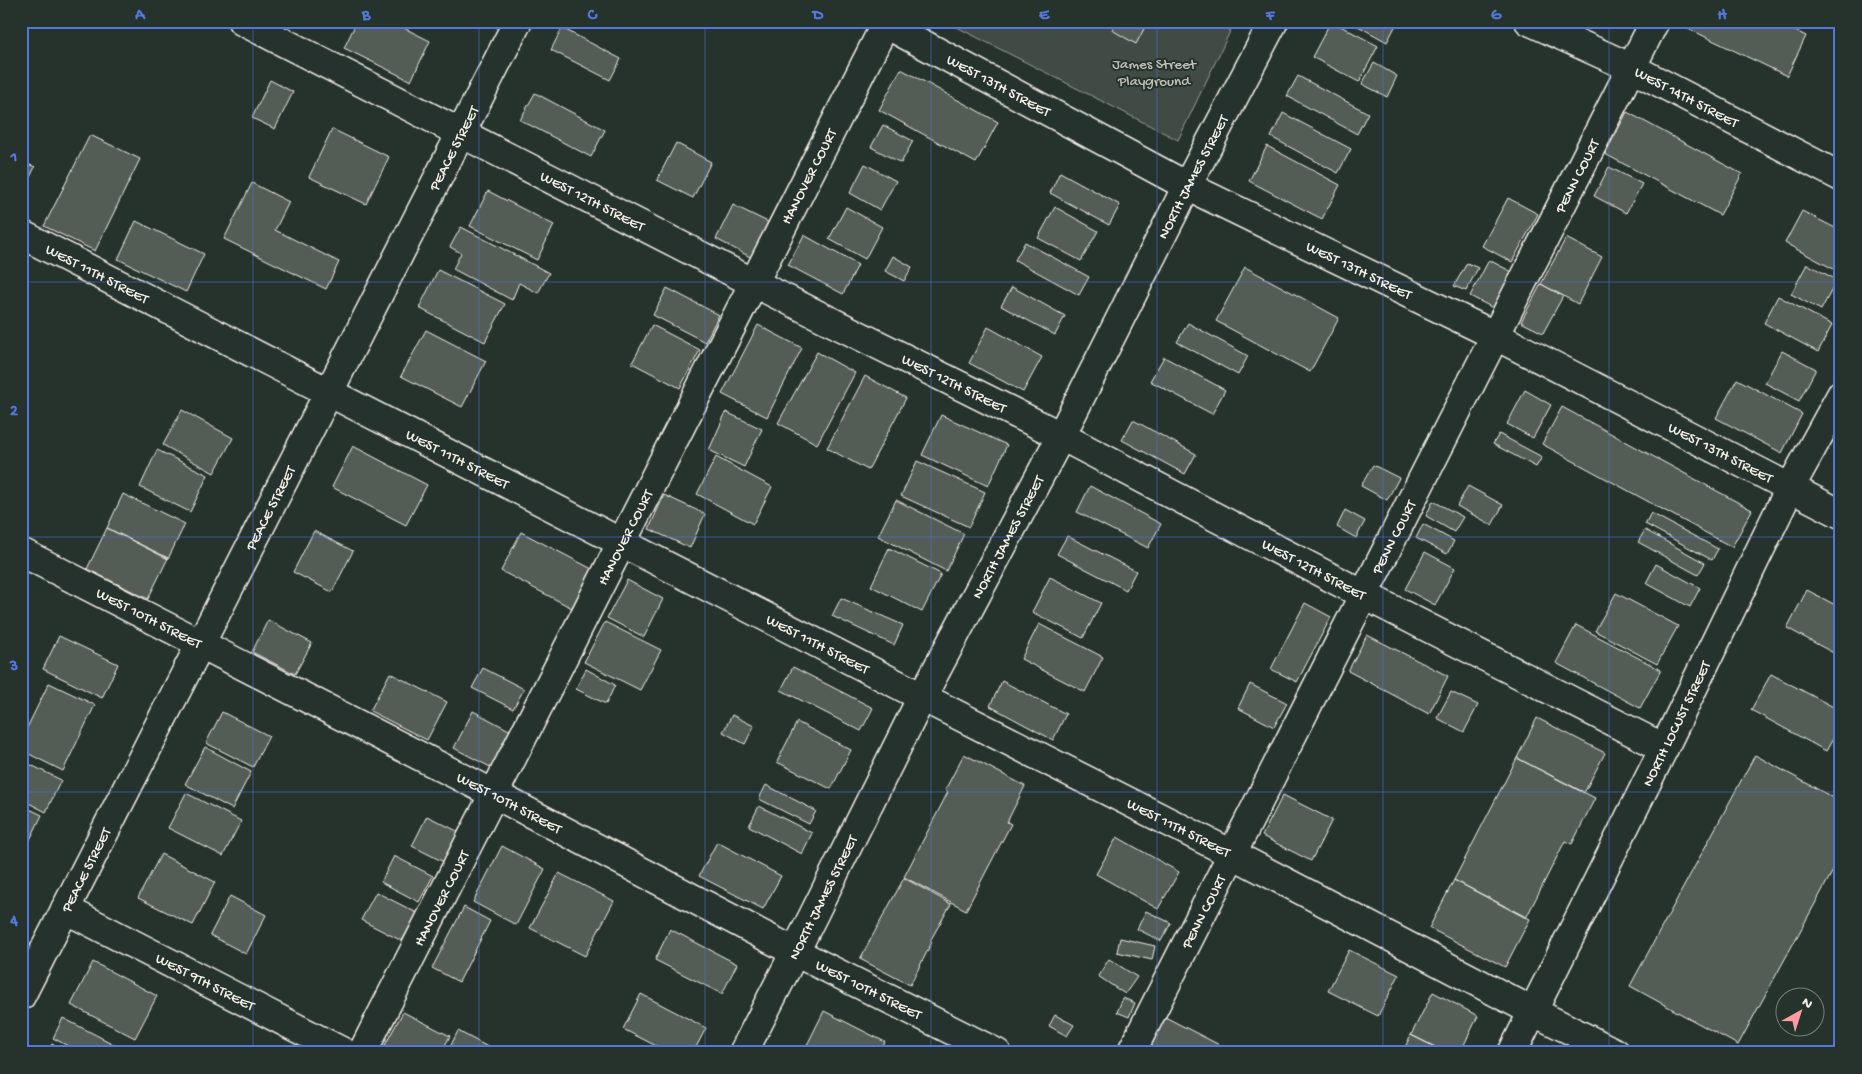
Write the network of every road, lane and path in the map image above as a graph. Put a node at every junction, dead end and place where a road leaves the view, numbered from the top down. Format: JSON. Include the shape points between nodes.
{"nodes":[{"id":1,"x":242,"y":21,"type":"edge"},
{"id":2,"x":518,"y":21,"type":"edge"},
{"id":3,"x":1274,"y":21,"type":"edge"},
{"id":4,"x":1529,"y":21,"type":"edge"},
{"id":5,"x":1655,"y":21,"type":"edge"},
{"id":6,"x":884,"y":22,"type":"edge"},
{"id":7,"x":1632,"y":68,"type":"junction"},
{"id":8,"x":460,"y":133,"type":"junction"},
{"id":9,"x":1841,"y":178,"type":"edge"},
{"id":10,"x":1187,"y":186,"type":"junction"},
{"id":11,"x":24,"y":242,"type":"edge"},
{"id":12,"x":754,"y":283,"type":"junction"},
{"id":13,"x":1496,"y":336,"type":"junction"},
{"id":14,"x":329,"y":392,"type":"junction"},
{"id":15,"x":1841,"y":395,"type":"edge"},
{"id":16,"x":1061,"y":436,"type":"junction"},
{"id":17,"x":1790,"y":488,"type":"junction"},
{"id":18,"x":1841,"y":514,"type":"edge"},
{"id":19,"x":622,"y":542,"type":"junction"},
{"id":20,"x":21,"y":552,"type":"edge"},
{"id":21,"x":1364,"y":595,"type":"junction"},
{"id":22,"x":200,"y":644,"type":"junction"},
{"id":23,"x":922,"y":697,"type":"junction"},
{"id":24,"x":1664,"y":748,"type":"junction"},
{"id":25,"x":494,"y":794,"type":"junction"},
{"id":26,"x":1232,"y":854,"type":"junction"},
{"id":27,"x":65,"y":909,"type":"junction"},
{"id":28,"x":795,"y":952,"type":"junction"},
{"id":29,"x":21,"y":996,"type":"edge"},
{"id":30,"x":1534,"y":1012,"type":"junction"},
{"id":31,"x":345,"y":1053,"type":"edge"},
{"id":32,"x":362,"y":1053,"type":"edge"},
{"id":33,"x":743,"y":1053,"type":"edge"},
{"id":34,"x":997,"y":1053,"type":"edge"},
{"id":35,"x":1131,"y":1053,"type":"edge"},
{"id":36,"x":1512,"y":1053,"type":"edge"},
{"id":37,"x":1616,"y":1053,"type":"edge"}],
"edges":[{"from":1,"to":8,"type":"street","name":"WEST 12TH STREET"},
{"from":2,"to":8,"type":"street","name":"PEACE STREET"},
{"from":3,"to":10,"type":"street","name":"NORTH JAMES STREET"},
{"from":4,"to":7,"type":"street","name":"WEST 14TH STREET"},
{"from":5,"to":7,"type":"street","name":"PENN COURT"},
{"from":6,"to":10,"type":"street","name":"WEST 13TH STREET"},
{"from":6,"to":12,"type":"street","name":"HANOVER COURT"},
{"from":7,"to":9,"type":"street","name":"WEST 14TH STREET"},
{"from":7,"to":13,"type":"street","name":"PENN COURT"},
{"from":8,"to":12,"type":"street","name":"WEST 12TH STREET"},
{"from":8,"to":14,"type":"street","name":"PEACE STREET"},
{"from":10,"to":13,"type":"street","name":"WEST 13TH STREET"},
{"from":10,"to":16,"type":"street","name":"NORTH JAMES STREET"},
{"from":11,"to":14,"type":"street","name":"WEST 11TH STREET"},
{"from":12,"to":16,"type":"street","name":"WEST 12TH STREET"},
{"from":12,"to":19,"type":"street","name":"HANOVER COURT"},
{"from":13,"to":17,"type":"street","name":"WEST 13TH STREET"},
{"from":13,"to":21,"type":"street","name":"PENN COURT"},
{"from":14,"to":19,"type":"street","name":"WEST 11TH STREET"},
{"from":14,"to":22,"type":"street","name":"PEACE STREET"},
{"from":15,"to":17,"type":"street","name":"NORTH LOCUST STREET"},
{"from":16,"to":21,"type":"street","name":"WEST 12TH STREET"},
{"from":16,"to":23,"type":"street","name":"NORTH JAMES STREET"},
{"from":17,"to":18,"type":"street","name":"WEST 13TH STREET"},
{"from":17,"to":24,"type":"street","name":"NORTH LOCUST STREET"},
{"from":19,"to":23,"type":"street","name":"WEST 11TH STREET"},
{"from":19,"to":25,"type":"street","name":"HANOVER COURT"},
{"from":20,"to":22,"type":"street","name":"WEST 10TH STREET"},
{"from":21,"to":24,"type":"street","name":"WEST 12TH STREET"},
{"from":21,"to":26,"type":"street","name":"PENN COURT"},
{"from":22,"to":25,"type":"street","name":"WEST 10TH STREET"},
{"from":22,"to":27,"type":"street","name":"PEACE STREET"},
{"from":23,"to":26,"type":"street","name":"WEST 11TH STREET"},
{"from":23,"to":28,"type":"street","name":"NORTH JAMES STREET"},
{"from":24,"to":30,"type":"street","name":"NORTH LOCUST STREET"},
{"from":25,"to":28,"type":"street","name":"WEST 10TH STREET"},
{"from":25,"to":32,"type":"street","name":"HANOVER COURT"},
{"from":26,"to":30,"type":"street","name":"WEST 11TH STREET"},
{"from":26,"to":35,"type":"street","name":"PENN COURT"},
{"from":27,"to":29,"type":"street","name":"PEACE STREET"},
{"from":27,"to":31,"type":"street","name":"WEST 9TH STREET"},
{"from":28,"to":33,"type":"street","name":"NORTH JAMES STREET"},
{"from":28,"to":34,"type":"street","name":"WEST 10TH STREET"},
{"from":30,"to":36,"type":"street","name":"NORTH LOCUST STREET"},
{"from":30,"to":37,"type":"street","name":"WEST 11TH STREET"}]}
